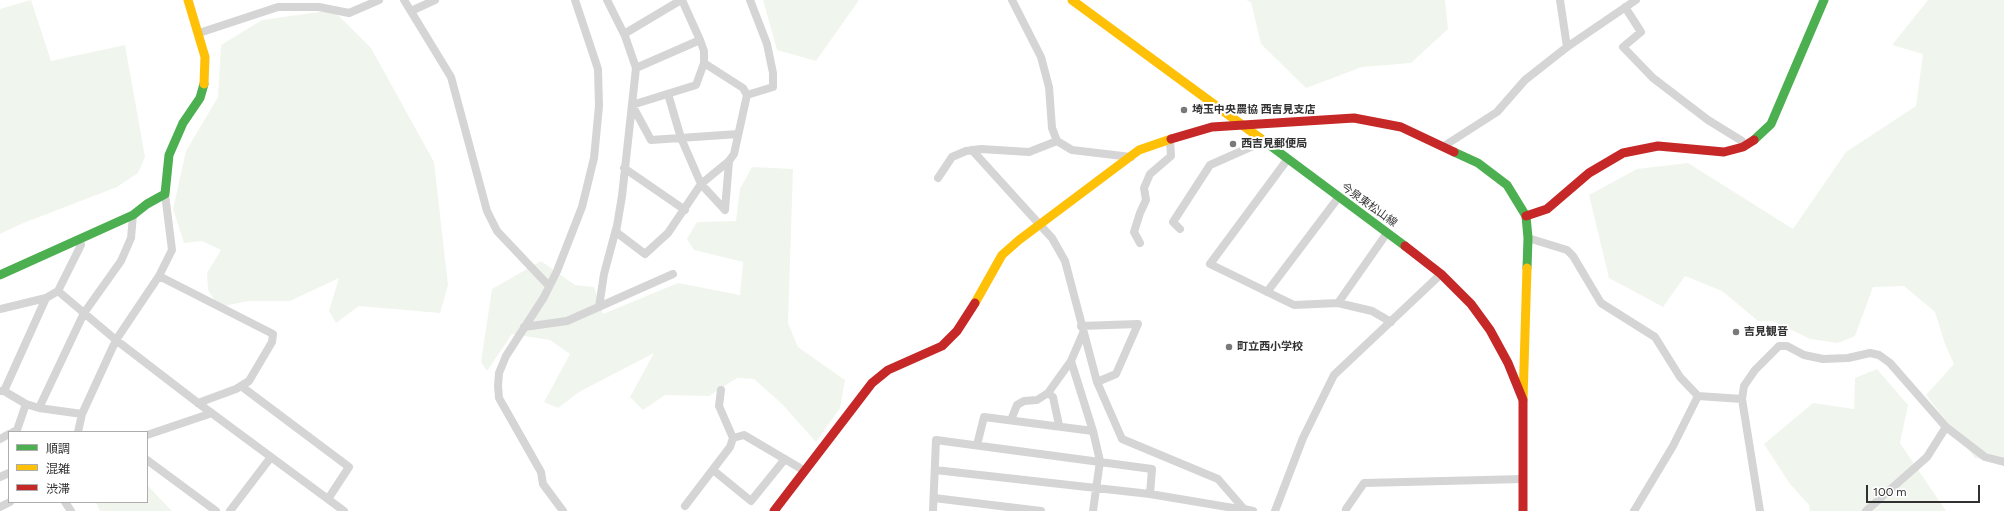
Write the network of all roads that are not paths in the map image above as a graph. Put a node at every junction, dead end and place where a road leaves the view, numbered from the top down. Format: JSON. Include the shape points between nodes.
{"nodes":[{"id":1,"x":188,"y":0,"type":"edge"},
{"id":2,"x":379,"y":0,"type":"edge"},
{"id":3,"x":404,"y":0,"type":"edge"},
{"id":4,"x":435,"y":0,"type":"edge"},
{"id":5,"x":575,"y":0,"type":"edge"},
{"id":6,"x":607,"y":0,"type":"edge"},
{"id":7,"x":681,"y":0,"type":"edge"},
{"id":8,"x":750,"y":0,"type":"edge"},
{"id":9,"x":1012,"y":0,"type":"edge"},
{"id":10,"x":1072,"y":0,"type":"edge"},
{"id":11,"x":1560,"y":0,"type":"edge"},
{"id":12,"x":1636,"y":0,"type":"edge"},
{"id":13,"x":1824,"y":0,"type":"edge"},
{"id":14,"x":1625,"y":7,"type":"junction"},
{"id":15,"x":411,"y":11,"type":"junction"},
{"id":16,"x":199,"y":33,"type":"junction"},
{"id":17,"x":624,"y":34,"type":"junction"},
{"id":18,"x":700,"y":40,"type":"junction"},
{"id":19,"x":1567,"y":47,"type":"junction"},
{"id":20,"x":704,"y":63,"type":"junction"},
{"id":21,"x":636,"y":68,"type":"junction"},
{"id":22,"x":668,"y":94,"type":"junction"},
{"id":23,"x":747,"y":95,"type":"junction"},
{"id":24,"x":632,"y":105,"type":"junction"},
{"id":25,"x":1239,"y":125,"type":"junction"},
{"id":26,"x":738,"y":134,"type":"junction"},
{"id":27,"x":681,"y":138,"type":"junction"},
{"id":28,"x":1170,"y":140,"type":"junction"},
{"id":29,"x":1057,"y":141,"type":"junction"},
{"id":30,"x":1262,"y":142,"type":"junction"},
{"id":31,"x":1444,"y":146,"type":"junction"},
{"id":32,"x":1743,"y":147,"type":"junction"},
{"id":33,"x":972,"y":150,"type":"junction"},
{"id":34,"x":1130,"y":157,"type":"junction"},
{"id":35,"x":1287,"y":160,"type":"junction"},
{"id":36,"x":729,"y":161,"type":"junction"},
{"id":37,"x":624,"y":168,"type":"junction"},
{"id":38,"x":938,"y":178,"type":"dead end"},
{"id":39,"x":701,"y":184,"type":"junction"},
{"id":40,"x":165,"y":194,"type":"junction"},
{"id":41,"x":1338,"y":198,"type":"junction"},
{"id":42,"x":685,"y":210,"type":"junction"},
{"id":43,"x":133,"y":215,"type":"junction"},
{"id":44,"x":1526,"y":216,"type":"junction"},
{"id":45,"x":1040,"y":225,"type":"junction"},
{"id":46,"x":616,"y":229,"type":"junction"},
{"id":47,"x":1180,"y":229,"type":"dead end"},
{"id":48,"x":1387,"y":233,"type":"junction"},
{"id":49,"x":1528,"y":238,"type":"junction"},
{"id":50,"x":80,"y":240,"type":"junction"},
{"id":51,"x":1140,"y":243,"type":"dead end"},
{"id":52,"x":673,"y":274,"type":"dead end"},
{"id":53,"x":1440,"y":274,"type":"junction"},
{"id":54,"x":0,"y":275,"type":"edge"},
{"id":55,"x":159,"y":276,"type":"junction"},
{"id":56,"x":549,"y":286,"type":"junction"},
{"id":57,"x":58,"y":291,"type":"junction"},
{"id":58,"x":1267,"y":292,"type":"junction"},
{"id":59,"x":46,"y":298,"type":"junction"},
{"id":60,"x":1338,"y":303,"type":"junction"},
{"id":61,"x":599,"y":307,"type":"junction"},
{"id":62,"x":0,"y":309,"type":"edge"},
{"id":63,"x":84,"y":313,"type":"junction"},
{"id":64,"x":1391,"y":322,"type":"junction"},
{"id":65,"x":524,"y":327,"type":"junction"},
{"id":66,"x":1082,"y":329,"type":"junction"},
{"id":67,"x":116,"y":340,"type":"junction"},
{"id":68,"x":1070,"y":361,"type":"junction"},
{"id":69,"x":1097,"y":382,"type":"junction"},
{"id":70,"x":242,"y":386,"type":"junction"},
{"id":71,"x":721,"y":390,"type":"dead end"},
{"id":72,"x":2,"y":391,"type":"edge"},
{"id":73,"x":1048,"y":393,"type":"junction"},
{"id":74,"x":1698,"y":396,"type":"junction"},
{"id":75,"x":1742,"y":399,"type":"junction"},
{"id":76,"x":1523,"y":400,"type":"junction"},
{"id":77,"x":198,"y":403,"type":"junction"},
{"id":78,"x":26,"y":404,"type":"junction"},
{"id":79,"x":39,"y":408,"type":"junction"},
{"id":80,"x":212,"y":413,"type":"junction"},
{"id":81,"x":82,"y":414,"type":"junction"},
{"id":82,"x":1011,"y":420,"type":"junction"},
{"id":83,"x":1059,"y":425,"type":"junction"},
{"id":84,"x":1946,"y":427,"type":"junction"},
{"id":85,"x":16,"y":431,"type":"edge"},
{"id":86,"x":78,"y":431,"type":"edge"},
{"id":87,"x":1093,"y":431,"type":"junction"},
{"id":88,"x":148,"y":435,"type":"edge"},
{"id":89,"x":733,"y":438,"type":"junction"},
{"id":90,"x":978,"y":445,"type":"junction"},
{"id":91,"x":271,"y":457,"type":"junction"},
{"id":92,"x":785,"y":459,"type":"junction"},
{"id":93,"x":148,"y":461,"type":"edge"},
{"id":94,"x":1100,"y":461,"type":"junction"},
{"id":95,"x":2004,"y":462,"type":"edge"},
{"id":96,"x":713,"y":470,"type":"junction"},
{"id":97,"x":935,"y":470,"type":"junction"},
{"id":98,"x":805,"y":471,"type":"junction"},
{"id":99,"x":1523,"y":479,"type":"junction"},
{"id":100,"x":1096,"y":490,"type":"junction"},
{"id":101,"x":1150,"y":494,"type":"junction"},
{"id":102,"x":934,"y":498,"type":"junction"},
{"id":103,"x":328,"y":499,"type":"junction"},
{"id":104,"x":685,"y":506,"type":"dead end"},
{"id":105,"x":1199,"y":507,"type":"edge"},
{"id":106,"x":1346,"y":509,"type":"dead end"},
{"id":107,"x":1247,"y":510,"type":"edge"},
{"id":108,"x":216,"y":511,"type":"edge"},
{"id":109,"x":230,"y":511,"type":"edge"},
{"id":110,"x":344,"y":511,"type":"edge"},
{"id":111,"x":563,"y":511,"type":"edge"},
{"id":112,"x":774,"y":511,"type":"edge"},
{"id":113,"x":933,"y":511,"type":"edge"},
{"id":114,"x":1041,"y":511,"type":"edge"},
{"id":115,"x":1093,"y":511,"type":"edge"},
{"id":116,"x":1275,"y":511,"type":"edge"},
{"id":117,"x":1523,"y":511,"type":"edge"},
{"id":118,"x":1634,"y":511,"type":"edge"},
{"id":119,"x":1760,"y":511,"type":"edge"},
{"id":120,"x":1866,"y":511,"type":"edge"}],
"edges":[{"from":1,"to":16,"type":"street"},
{"from":2,"to":16,"type":"street","via":[[349,13],[319,7],[278,7]]},
{"from":3,"to":15,"type":"street"},
{"from":4,"to":15,"type":"street"},
{"from":5,"to":56,"type":"street","via":[[598,69],[599,106],[595,151],[582,207]]},
{"from":6,"to":17,"type":"street"},
{"from":7,"to":17,"type":"street"},
{"from":7,"to":18,"type":"street"},
{"from":8,"to":23,"type":"street","via":[[767,44],[773,86]]},
{"from":9,"to":29,"type":"street","via":[[1041,57],[1049,87],[1052,128]]},
{"from":10,"to":25,"type":"street","name":"今泉東松山線"},
{"from":11,"to":19,"type":"street"},
{"from":12,"to":14,"type":"street"},
{"from":13,"to":32,"type":"street","via":[[1771,124]]},
{"from":14,"to":19,"type":"street"},
{"from":14,"to":32,"type":"street","via":[[1641,32],[1623,47],[1653,78],[1708,120],[1742,141]]},
{"from":15,"to":56,"type":"street","via":[[451,77],[487,211],[497,231]]},
{"from":16,"to":40,"type":"street","via":[[205,56],[204,84],[200,98],[182,123],[169,155]]},
{"from":17,"to":21,"type":"street"},
{"from":18,"to":20,"type":"street"},
{"from":18,"to":21,"type":"street"},
{"from":19,"to":31,"type":"street","via":[[1525,80],[1497,112]]},
{"from":20,"to":22,"type":"street","via":[[696,85]]},
{"from":20,"to":23,"type":"street","via":[[743,88]]},
{"from":21,"to":24,"type":"street"},
{"from":22,"to":24,"type":"street"},
{"from":22,"to":27,"type":"street"},
{"from":23,"to":26,"type":"street"},
{"from":24,"to":27,"type":"street","via":[[651,140]]},
{"from":24,"to":37,"type":"street"},
{"from":25,"to":28,"type":"street","via":[[1212,128]]},
{"from":25,"to":30,"type":"street","name":"今泉東松山線"},
{"from":25,"to":31,"type":"street","via":[[1354,118],[1401,126]]},
{"from":26,"to":27,"type":"street"},
{"from":26,"to":36,"type":"street","via":[[734,154]]},
{"from":27,"to":39,"type":"street"},
{"from":28,"to":34,"type":"street","via":[[1140,150]]},
{"from":28,"to":51,"type":"street","via":[[1171,156],[1150,174],[1144,188],[1146,200],[1134,232]]},
{"from":29,"to":33,"type":"street","via":[[1030,152]]},
{"from":29,"to":34,"type":"street","via":[[1072,150]]},
{"from":30,"to":35,"type":"street","name":"今泉東松山線"},
{"from":30,"to":47,"type":"street","via":[[1210,165],[1173,222]]},
{"from":31,"to":44,"type":"street","via":[[1478,163],[1507,185]]},
{"from":32,"to":44,"type":"street","via":[[1724,152],[1658,146],[1623,153],[1589,173],[1548,208]]},
{"from":33,"to":38,"type":"street","via":[[952,157]]},
{"from":33,"to":45,"type":"street"},
{"from":34,"to":45,"type":"street"},
{"from":35,"to":41,"type":"street","name":"今泉東松山線"},
{"from":35,"to":58,"type":"street","via":[[1210,264]]},
{"from":36,"to":39,"type":"street"},
{"from":36,"to":39,"type":"street","via":[[724,210]]},
{"from":37,"to":42,"type":"street"},
{"from":37,"to":46,"type":"street"},
{"from":39,"to":42,"type":"street"},
{"from":40,"to":43,"type":"street"},
{"from":40,"to":55,"type":"street","via":[[172,250]]},
{"from":41,"to":48,"type":"street","name":"今泉東松山線"},
{"from":41,"to":58,"type":"street"},
{"from":42,"to":46,"type":"street","via":[[668,233],[645,254],[616,232]]},
{"from":43,"to":50,"type":"street"},
{"from":43,"to":63,"type":"street","via":[[131,238],[121,261]]},
{"from":44,"to":49,"type":"street"},
{"from":45,"to":66,"type":"street","via":[[1052,238],[1065,261]]},
{"from":45,"to":98,"type":"street","via":[[1002,255],[957,331],[942,346],[888,370],[872,383]]},
{"from":46,"to":61,"type":"street","via":[[604,274]]},
{"from":48,"to":53,"type":"street","name":"今泉東松山線"},
{"from":48,"to":60,"type":"street"},
{"from":49,"to":74,"type":"street","via":[[1567,250],[1602,303],[1655,337],[1680,377]]},
{"from":49,"to":76,"type":"street"},
{"from":50,"to":54,"type":"street"},
{"from":50,"to":57,"type":"street","via":[[81,245]]},
{"from":52,"to":61,"type":"street"},
{"from":53,"to":64,"type":"street"},
{"from":53,"to":76,"type":"street","name":"今泉東松山線","via":[[1471,304],[1490,330],[1508,363]]},
{"from":55,"to":67,"type":"street"},
{"from":55,"to":70,"type":"street","via":[[273,334],[272,342],[249,381]]},
{"from":56,"to":65,"type":"street"},
{"from":57,"to":59,"type":"street"},
{"from":57,"to":63,"type":"street"},
{"from":58,"to":60,"type":"street","via":[[1294,305]]},
{"from":59,"to":62,"type":"street"},
{"from":59,"to":72,"type":"street"},
{"from":60,"to":64,"type":"street","via":[[1372,311]]},
{"from":61,"to":65,"type":"street","via":[[567,321]]},
{"from":63,"to":67,"type":"street"},
{"from":63,"to":79,"type":"street"},
{"from":64,"to":116,"type":"street","via":[[1334,375],[1303,438]]},
{"from":65,"to":111,"type":"street","via":[[506,356],[499,374],[500,398],[541,472],[543,484]]},
{"from":66,"to":68,"type":"street"},
{"from":66,"to":69,"type":"street"},
{"from":66,"to":69,"type":"street","via":[[1138,324],[1116,374]]},
{"from":67,"to":77,"type":"street"},
{"from":67,"to":81,"type":"street"},
{"from":68,"to":73,"type":"street"},
{"from":68,"to":87,"type":"street"},
{"from":69,"to":107,"type":"street","via":[[1122,439],[1218,479]]},
{"from":70,"to":77,"type":"street"},
{"from":70,"to":103,"type":"street","via":[[349,467]]},
{"from":71,"to":89,"type":"street","via":[[719,406]]},
{"from":72,"to":78,"type":"street"},
{"from":73,"to":82,"type":"street","via":[[1037,400],[1024,401],[1017,406]]},
{"from":73,"to":83,"type":"street","via":[[1053,396]]},
{"from":74,"to":75,"type":"street"},
{"from":74,"to":118,"type":"street","via":[[1673,446]]},
{"from":75,"to":84,"type":"street","via":[[1744,386],[1755,370],[1779,346],[1787,346],[1804,355],[1823,359],[1848,358],[1870,353],[1879,355],[1890,363]]},
{"from":75,"to":119,"type":"street"},
{"from":76,"to":99,"type":"street","name":"今泉東松山線"},
{"from":77,"to":80,"type":"street"},
{"from":78,"to":79,"type":"street"},
{"from":78,"to":85,"type":"street"},
{"from":79,"to":81,"type":"street"},
{"from":80,"to":88,"type":"street"},
{"from":80,"to":91,"type":"street"},
{"from":81,"to":86,"type":"street"},
{"from":82,"to":83,"type":"street"},
{"from":82,"to":90,"type":"street","via":[[984,417]]},
{"from":83,"to":87,"type":"street"},
{"from":84,"to":95,"type":"street","via":[[1985,457]]},
{"from":84,"to":120,"type":"street","via":[[1928,457]]},
{"from":87,"to":94,"type":"street"},
{"from":89,"to":92,"type":"street","via":[[744,435]]},
{"from":89,"to":96,"type":"street","via":[[730,447]]},
{"from":90,"to":94,"type":"street"},
{"from":90,"to":97,"type":"street","via":[[936,440]]},
{"from":91,"to":103,"type":"street"},
{"from":91,"to":109,"type":"street"},
{"from":92,"to":96,"type":"street","via":[[751,501]]},
{"from":92,"to":98,"type":"street"},
{"from":93,"to":108,"type":"street"},
{"from":94,"to":100,"type":"street"},
{"from":94,"to":101,"type":"street","via":[[1152,469]]},
{"from":96,"to":104,"type":"street"},
{"from":97,"to":100,"type":"street"},
{"from":97,"to":102,"type":"street"},
{"from":98,"to":112,"type":"street"},
{"from":99,"to":106,"type":"street","via":[[1364,483]]},
{"from":99,"to":117,"type":"street","name":"今泉東松山線"},
{"from":100,"to":101,"type":"street"},
{"from":100,"to":115,"type":"street"},
{"from":101,"to":105,"type":"street"},
{"from":102,"to":113,"type":"street"},
{"from":102,"to":114,"type":"street"},
{"from":103,"to":110,"type":"street"},
{"from":105,"to":107,"type":"street"}]}
